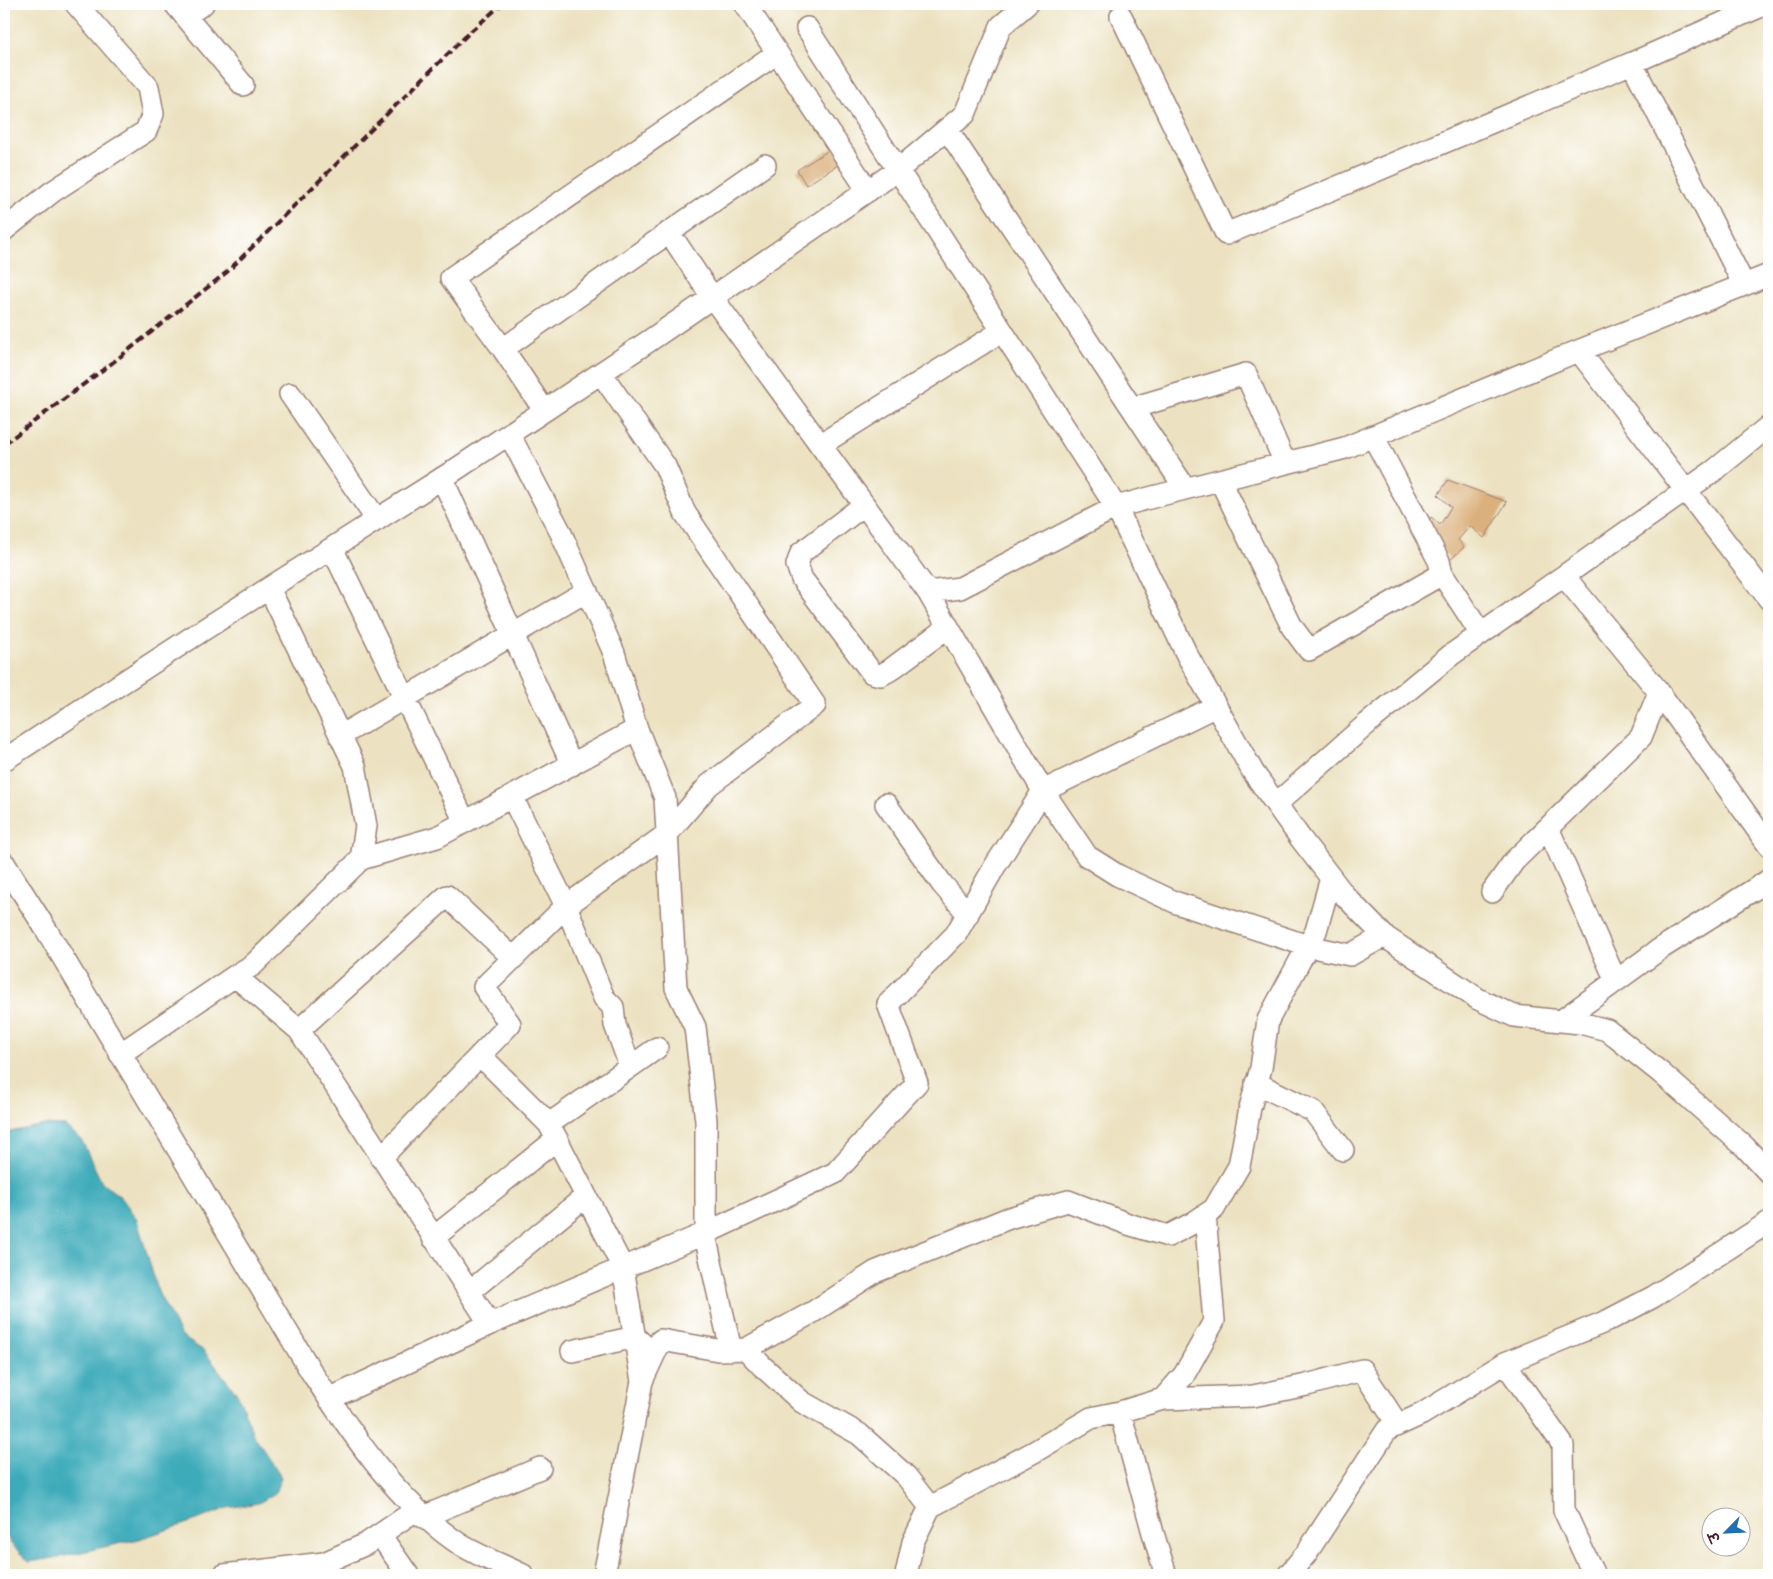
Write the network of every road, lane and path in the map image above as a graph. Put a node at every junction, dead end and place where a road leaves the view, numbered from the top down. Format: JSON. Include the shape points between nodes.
{"nodes":[{"id":1,"x":76,"y":4,"type":"edge"},
{"id":2,"x":203,"y":4,"type":"edge"},
{"id":3,"x":745,"y":4,"type":"edge"},
{"id":4,"x":1027,"y":4,"type":"edge"},
{"id":5,"x":1766,"y":4,"type":"edge"},
{"id":6,"x":180,"y":10,"type":"edge"},
{"id":7,"x":1121,"y":16,"type":"dead end"},
{"id":8,"x":807,"y":28,"type":"dead end"},
{"id":9,"x":777,"y":53,"type":"junction"},
{"id":10,"x":1632,"y":64,"type":"junction"},
{"id":11,"x":243,"y":85,"type":"dead end"},
{"id":12,"x":947,"y":129,"type":"junction"},
{"id":13,"x":765,"y":165,"type":"dead end"},
{"id":14,"x":898,"y":170,"type":"junction"},
{"id":15,"x":868,"y":191,"type":"junction"},
{"id":16,"x":4,"y":230,"type":"edge"},
{"id":17,"x":670,"y":232,"type":"junction"},
{"id":18,"x":1769,"y":275,"type":"edge"},
{"id":19,"x":1744,"y":285,"type":"junction"},
{"id":20,"x":712,"y":297,"type":"junction"},
{"id":21,"x":1002,"y":331,"type":"junction"},
{"id":22,"x":503,"y":349,"type":"junction"},
{"id":23,"x":1578,"y":351,"type":"junction"},
{"id":24,"x":601,"y":373,"type":"junction"},
{"id":25,"x":290,"y":394,"type":"dead end"},
{"id":26,"x":1132,"y":408,"type":"junction"},
{"id":27,"x":544,"y":410,"type":"junction"},
{"id":28,"x":1769,"y":426,"type":"edge"},
{"id":29,"x":509,"y":434,"type":"junction"},
{"id":30,"x":1373,"y":436,"type":"junction"},
{"id":31,"x":820,"y":445,"type":"junction"},
{"id":32,"x":1285,"y":463,"type":"junction"},
{"id":33,"x":442,"y":478,"type":"junction"},
{"id":34,"x":1220,"y":480,"type":"junction"},
{"id":35,"x":1185,"y":488,"type":"junction"},
{"id":36,"x":1687,"y":490,"type":"junction"},
{"id":37,"x":864,"y":505,"type":"junction"},
{"id":38,"x":1116,"y":507,"type":"junction"},
{"id":39,"x":377,"y":520,"type":"junction"},
{"id":40,"x":332,"y":548,"type":"junction"},
{"id":41,"x":1442,"y":574,"type":"junction"},
{"id":42,"x":1564,"y":576,"type":"junction"},
{"id":43,"x":269,"y":588,"type":"junction"},
{"id":44,"x":587,"y":591,"type":"junction"},
{"id":45,"x":928,"y":592,"type":"junction"},
{"id":46,"x":1769,"y":600,"type":"edge"},
{"id":47,"x":948,"y":627,"type":"junction"},
{"id":48,"x":513,"y":634,"type":"junction"},
{"id":49,"x":1481,"y":634,"type":"junction"},
{"id":50,"x":1659,"y":692,"type":"junction"},
{"id":51,"x":404,"y":698,"type":"junction"},
{"id":52,"x":1216,"y":706,"type":"junction"},
{"id":53,"x":637,"y":729,"type":"junction"},
{"id":54,"x":340,"y":736,"type":"junction"},
{"id":55,"x":4,"y":760,"type":"edge"},
{"id":56,"x":572,"y":764,"type":"junction"},
{"id":57,"x":1042,"y":791,"type":"junction"},
{"id":58,"x":512,"y":796,"type":"junction"},
{"id":59,"x":886,"y":804,"type":"dead end"},
{"id":60,"x":1276,"y":804,"type":"junction"},
{"id":61,"x":465,"y":822,"type":"junction"},
{"id":62,"x":1548,"y":828,"type":"junction"},
{"id":63,"x":667,"y":834,"type":"junction"},
{"id":64,"x":1769,"y":846,"type":"edge"},
{"id":65,"x":362,"y":859,"type":"junction"},
{"id":66,"x":4,"y":863,"type":"edge"},
{"id":67,"x":1330,"y":878,"type":"junction"},
{"id":68,"x":1769,"y":880,"type":"edge"},
{"id":69,"x":1492,"y":892,"type":"dead end"},
{"id":70,"x":566,"y":906,"type":"junction"},
{"id":71,"x":968,"y":914,"type":"junction"},
{"id":72,"x":1384,"y":936,"type":"junction"},
{"id":73,"x":1308,"y":946,"type":"junction"},
{"id":74,"x":513,"y":958,"type":"junction"},
{"id":75,"x":235,"y":976,"type":"junction"},
{"id":76,"x":1616,"y":981,"type":"junction"},
{"id":77,"x":1561,"y":1021,"type":"junction"},
{"id":78,"x":299,"y":1030,"type":"junction"},
{"id":79,"x":657,"y":1048,"type":"dead end"},
{"id":80,"x":120,"y":1054,"type":"junction"},
{"id":81,"x":480,"y":1055,"type":"junction"},
{"id":82,"x":630,"y":1066,"type":"junction"},
{"id":83,"x":1256,"y":1084,"type":"junction"},
{"id":84,"x":553,"y":1131,"type":"junction"},
{"id":85,"x":1343,"y":1150,"type":"dead end"},
{"id":86,"x":382,"y":1158,"type":"junction"},
{"id":87,"x":1769,"y":1173,"type":"edge"},
{"id":88,"x":586,"y":1196,"type":"junction"},
{"id":89,"x":1205,"y":1215,"type":"junction"},
{"id":90,"x":1769,"y":1222,"type":"edge"},
{"id":91,"x":706,"y":1233,"type":"junction"},
{"id":92,"x":433,"y":1238,"type":"junction"},
{"id":93,"x":623,"y":1268,"type":"junction"},
{"id":94,"x":468,"y":1292,"type":"junction"},
{"id":95,"x":490,"y":1324,"type":"junction"},
{"id":96,"x":635,"y":1337,"type":"junction"},
{"id":97,"x":738,"y":1349,"type":"junction"},
{"id":98,"x":572,"y":1351,"type":"dead end"},
{"id":99,"x":655,"y":1355,"type":"junction"},
{"id":100,"x":1505,"y":1363,"type":"junction"},
{"id":101,"x":642,"y":1381,"type":"junction"},
{"id":102,"x":329,"y":1398,"type":"junction"},
{"id":103,"x":1163,"y":1399,"type":"junction"},
{"id":104,"x":1120,"y":1412,"type":"junction"},
{"id":105,"x":1398,"y":1425,"type":"junction"},
{"id":106,"x":540,"y":1468,"type":"dead end"},
{"id":107,"x":930,"y":1507,"type":"junction"},
{"id":108,"x":420,"y":1513,"type":"junction"},
{"id":109,"x":380,"y":1535,"type":"junction"},
{"id":110,"x":224,"y":1575,"type":"edge"},
{"id":111,"x":408,"y":1575,"type":"edge"},
{"id":112,"x":524,"y":1575,"type":"edge"},
{"id":113,"x":604,"y":1575,"type":"edge"},
{"id":114,"x":906,"y":1575,"type":"edge"},
{"id":115,"x":1166,"y":1575,"type":"edge"},
{"id":116,"x":1288,"y":1575,"type":"edge"},
{"id":117,"x":1594,"y":1575,"type":"edge"}],
"edges":[{"from":1,"to":16,"type":"street","via":[[148,86],[153,114],[146,131],[52,192]]},
{"from":2,"to":6,"type":"street"},
{"from":3,"to":9,"type":"street"},
{"from":4,"to":12,"type":"street","via":[[1001,26],[965,114]]},
{"from":5,"to":10,"type":"street"},
{"from":6,"to":11,"type":"street"},
{"from":7,"to":10,"type":"street","via":[[1226,234]]},
{"from":8,"to":14,"type":"street"},
{"from":9,"to":15,"type":"street"},
{"from":9,"to":22,"type":"street","via":[[451,278]]},
{"from":10,"to":19,"type":"street"},
{"from":12,"to":14,"type":"street"},
{"from":12,"to":26,"type":"street"},
{"from":13,"to":17,"type":"street"},
{"from":14,"to":15,"type":"street"},
{"from":14,"to":21,"type":"street"},
{"from":15,"to":20,"type":"street"},
{"from":17,"to":20,"type":"street"},
{"from":17,"to":22,"type":"street"},
{"from":18,"to":19,"type":"street"},
{"from":19,"to":23,"type":"street"},
{"from":20,"to":24,"type":"street"},
{"from":20,"to":31,"type":"street"},
{"from":21,"to":31,"type":"street"},
{"from":21,"to":38,"type":"street"},
{"from":22,"to":27,"type":"street"},
{"from":23,"to":30,"type":"street"},
{"from":23,"to":36,"type":"street"},
{"from":24,"to":27,"type":"street"},
{"from":24,"to":63,"type":"street","via":[[665,466],[685,514],[815,705],[709,785]]},
{"from":25,"to":39,"type":"street"},
{"from":26,"to":32,"type":"street","via":[[1246,374]]},
{"from":26,"to":35,"type":"street"},
{"from":27,"to":29,"type":"street"},
{"from":28,"to":36,"type":"street"},
{"from":29,"to":33,"type":"street"},
{"from":29,"to":44,"type":"street","via":[[560,531]]},
{"from":30,"to":32,"type":"street","via":[[1345,448]]},
{"from":30,"to":41,"type":"street","via":[[1439,561]]},
{"from":31,"to":37,"type":"street"},
{"from":32,"to":34,"type":"street"},
{"from":33,"to":39,"type":"street"},
{"from":33,"to":48,"type":"street"},
{"from":34,"to":35,"type":"street"},
{"from":34,"to":41,"type":"street","via":[[1292,627],[1309,650]]},
{"from":35,"to":38,"type":"street"},
{"from":36,"to":42,"type":"street"},
{"from":36,"to":46,"type":"street"},
{"from":37,"to":45,"type":"street"},
{"from":37,"to":47,"type":"street","via":[[801,554],[796,566],[802,579],[872,673],[881,675],[890,670]]},
{"from":38,"to":45,"type":"street","via":[[960,588]]},
{"from":38,"to":52,"type":"street","via":[[1187,655]]},
{"from":39,"to":40,"type":"street"},
{"from":40,"to":43,"type":"street"},
{"from":40,"to":51,"type":"street"},
{"from":41,"to":49,"type":"street"},
{"from":42,"to":49,"type":"street"},
{"from":42,"to":50,"type":"street"},
{"from":43,"to":54,"type":"street"},
{"from":43,"to":55,"type":"street"},
{"from":44,"to":48,"type":"street"},
{"from":44,"to":53,"type":"street","via":[[614,653]]},
{"from":45,"to":47,"type":"street"},
{"from":47,"to":57,"type":"street"},
{"from":48,"to":51,"type":"street"},
{"from":48,"to":56,"type":"street"},
{"from":49,"to":60,"type":"street","via":[[1368,723]]},
{"from":50,"to":62,"type":"street","via":[[1641,737]]},
{"from":50,"to":64,"type":"street"},
{"from":51,"to":54,"type":"street"},
{"from":51,"to":61,"type":"street"},
{"from":52,"to":57,"type":"street"},
{"from":52,"to":60,"type":"street","via":[[1253,772]]},
{"from":53,"to":56,"type":"street"},
{"from":53,"to":63,"type":"street","via":[[664,798]]},
{"from":54,"to":65,"type":"street","via":[[354,766],[366,826]]},
{"from":56,"to":58,"type":"street"},
{"from":57,"to":71,"type":"street"},
{"from":57,"to":73,"type":"street","via":[[1087,856],[1117,875],[1177,903]]},
{"from":58,"to":61,"type":"street"},
{"from":58,"to":70,"type":"street"},
{"from":59,"to":71,"type":"street","via":[[942,884]]},
{"from":60,"to":67,"type":"street"},
{"from":61,"to":65,"type":"street","via":[[437,837]]},
{"from":62,"to":69,"type":"street","via":[[1514,861]]},
{"from":62,"to":76,"type":"street"},
{"from":63,"to":70,"type":"street"},
{"from":63,"to":91,"type":"street","via":[[676,988],[695,1027],[706,1121]]},
{"from":65,"to":75,"type":"street","via":[[253,965]]},
{"from":66,"to":80,"type":"street"},
{"from":67,"to":72,"type":"street"},
{"from":67,"to":73,"type":"street","via":[[1316,932]]},
{"from":68,"to":76,"type":"street"},
{"from":70,"to":74,"type":"street"},
{"from":70,"to":82,"type":"street","via":[[604,998],[613,1007],[615,1025]]},
{"from":71,"to":91,"type":"street","via":[[956,934],[888,1004],[917,1083],[835,1173]]},
{"from":72,"to":73,"type":"street","via":[[1350,955]]},
{"from":72,"to":77,"type":"street","via":[[1485,1002],[1514,1016]]},
{"from":73,"to":83,"type":"street","via":[[1268,1020]]},
{"from":74,"to":78,"type":"street","via":[[447,896]]},
{"from":74,"to":81,"type":"street","via":[[484,987],[510,1024]]},
{"from":75,"to":78,"type":"street"},
{"from":75,"to":80,"type":"street"},
{"from":76,"to":77,"type":"street"},
{"from":77,"to":87,"type":"street","via":[[1607,1030],[1675,1085],[1745,1147]]},
{"from":78,"to":86,"type":"street"},
{"from":79,"to":82,"type":"street"},
{"from":80,"to":102,"type":"street"},
{"from":81,"to":84,"type":"street"},
{"from":81,"to":86,"type":"street"},
{"from":82,"to":84,"type":"street"},
{"from":83,"to":85,"type":"street","via":[[1313,1111]]},
{"from":83,"to":89,"type":"street","via":[[1239,1166],[1214,1209]]},
{"from":84,"to":88,"type":"street"},
{"from":84,"to":92,"type":"street"},
{"from":86,"to":92,"type":"street"},
{"from":88,"to":93,"type":"street"},
{"from":88,"to":94,"type":"street"},
{"from":89,"to":97,"type":"street","via":[[1168,1236],[1068,1201],[1009,1218],[875,1272],[813,1312]]},
{"from":89,"to":103,"type":"street","via":[[1214,1321],[1184,1375]]},
{"from":90,"to":100,"type":"street","via":[[1653,1297],[1607,1321]]},
{"from":91,"to":93,"type":"street"},
{"from":91,"to":97,"type":"street"},
{"from":92,"to":94,"type":"street"},
{"from":93,"to":95,"type":"street"},
{"from":93,"to":96,"type":"street"},
{"from":94,"to":95,"type":"street"},
{"from":95,"to":102,"type":"street"},
{"from":96,"to":98,"type":"street"},
{"from":96,"to":99,"type":"street"},
{"from":96,"to":101,"type":"street"},
{"from":97,"to":99,"type":"street","via":[[718,1350],[661,1340]]},
{"from":97,"to":107,"type":"street","via":[[802,1402],[859,1434],[906,1476]]},
{"from":99,"to":101,"type":"street"},
{"from":100,"to":105,"type":"street","via":[[1422,1414]]},
{"from":100,"to":117,"type":"street","via":[[1562,1446],[1564,1510]]},
{"from":101,"to":113,"type":"street"},
{"from":102,"to":108,"type":"street","via":[[386,1478]]},
{"from":103,"to":104,"type":"street"},
{"from":103,"to":105,"type":"street","via":[[1253,1396],[1362,1370]]},
{"from":104,"to":107,"type":"street","via":[[1091,1418]]},
{"from":104,"to":115,"type":"street"},
{"from":105,"to":116,"type":"street","via":[[1387,1430],[1306,1554]]},
{"from":106,"to":108,"type":"street"},
{"from":107,"to":114,"type":"street","via":[[913,1542]]},
{"from":108,"to":109,"type":"street"},
{"from":108,"to":112,"type":"street","via":[[457,1542]]},
{"from":109,"to":110,"type":"street","via":[[324,1563]]},
{"from":109,"to":111,"type":"street"}]}
